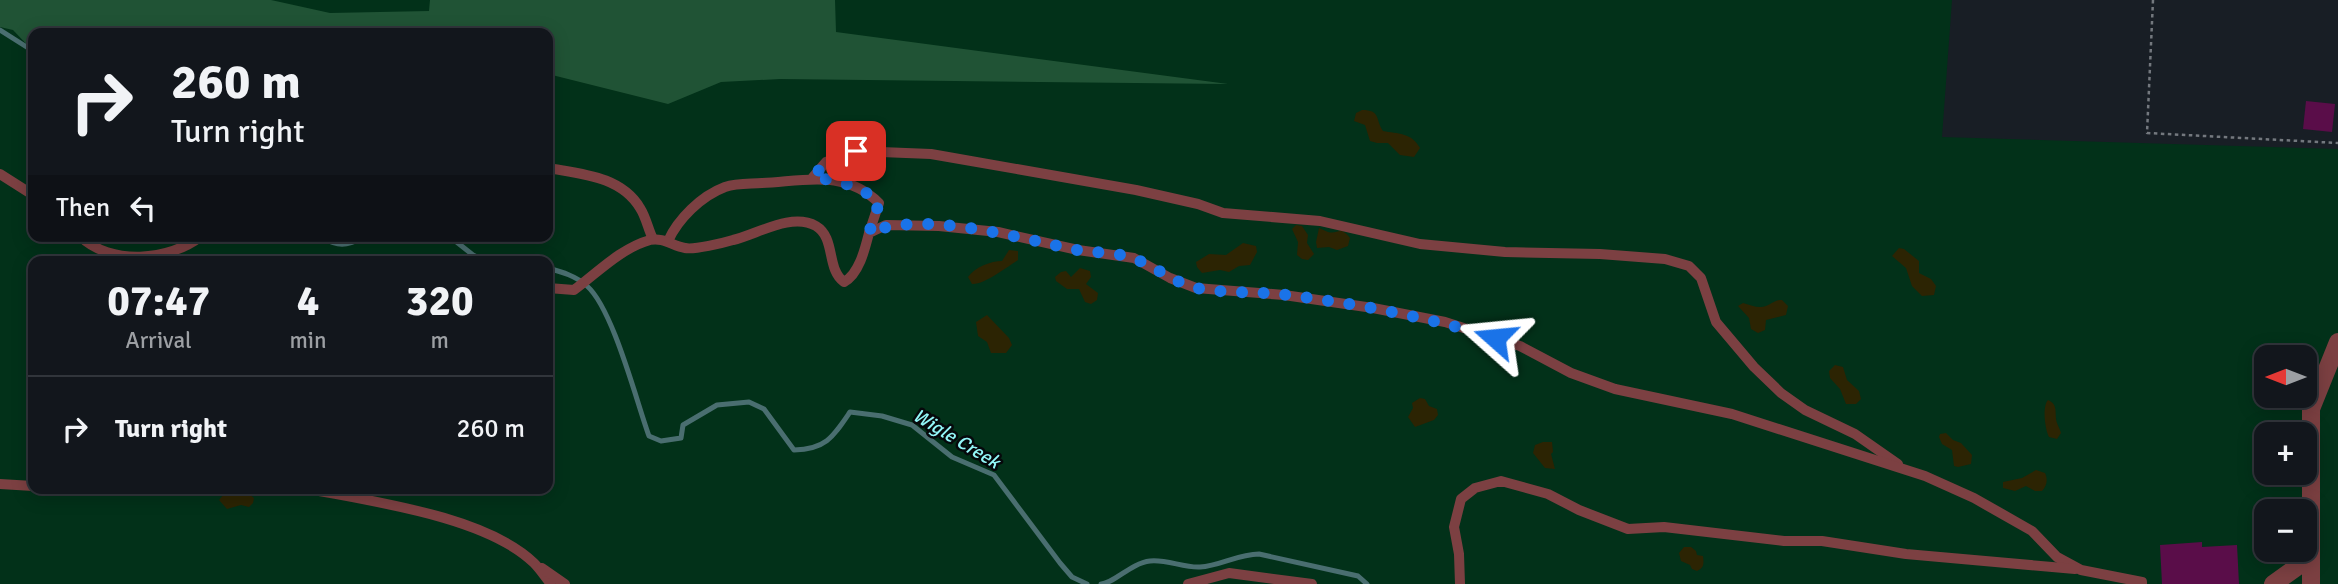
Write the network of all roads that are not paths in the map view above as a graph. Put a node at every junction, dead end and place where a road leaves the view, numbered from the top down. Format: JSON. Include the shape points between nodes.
{"nodes":[{"id":1,"x":553,"y":169,"type":"edge"},
{"id":2,"x":0,"y":174,"type":"edge"},
{"id":3,"x":813,"y":177,"type":"junction"},
{"id":4,"x":28,"y":192,"type":"edge"},
{"id":5,"x":869,"y":233,"type":"junction"},
{"id":6,"x":653,"y":239,"type":"junction"},
{"id":7,"x":668,"y":241,"type":"junction"},
{"id":8,"x":90,"y":242,"type":"edge"},
{"id":9,"x":193,"y":242,"type":"edge"},
{"id":10,"x":131,"y":256,"type":"edge"},
{"id":11,"x":146,"y":256,"type":"edge"},
{"id":12,"x":553,"y":288,"type":"edge"},
{"id":13,"x":2338,"y":342,"type":"edge"},
{"id":14,"x":1905,"y":470,"type":"junction"},
{"id":15,"x":3,"y":482,"type":"edge"},
{"id":16,"x":28,"y":485,"type":"edge"},
{"id":17,"x":334,"y":494,"type":"edge"},
{"id":18,"x":361,"y":494,"type":"edge"},
{"id":19,"x":2311,"y":499,"type":"edge"},
{"id":20,"x":383,"y":504,"type":"junction"},
{"id":21,"x":533,"y":562,"type":"junction"},
{"id":22,"x":2301,"y":562,"type":"edge"},
{"id":23,"x":2311,"y":562,"type":"edge"},
{"id":24,"x":2081,"y":570,"type":"junction"},
{"id":25,"x":551,"y":584,"type":"edge"},
{"id":26,"x":565,"y":584,"type":"edge"},
{"id":27,"x":1188,"y":584,"type":"edge"},
{"id":28,"x":1312,"y":584,"type":"edge"},
{"id":29,"x":1460,"y":584,"type":"edge"},
{"id":30,"x":2142,"y":584,"type":"edge"},
{"id":31,"x":2273,"y":584,"type":"edge"},
{"id":32,"x":2311,"y":584,"type":"edge"}],
"edges":[{"from":1,"to":6,"type":"lane","via":[[586,175],[632,196]]},
{"from":2,"to":4,"type":"lane"},
{"from":3,"to":5,"type":"lane","via":[[868,192],[879,203]]},
{"from":3,"to":7,"type":"lane","via":[[724,187],[700,202],[674,228]]},
{"from":3,"to":14,"type":"lane","via":[[826,162],[856,151],[932,154],[1136,190],[1223,213],[1320,221],[1420,244],[1665,259],[1689,267],[1701,278],[1716,322],[1781,393],[1855,434]]},
{"from":5,"to":7,"type":"lane","via":[[853,277],[844,282],[837,277],[826,238],[816,226],[779,225],[733,240],[686,248]]},
{"from":5,"to":14,"type":"lane","via":[[886,225],[998,232],[1134,258],[1196,288],[1284,295],[1445,323],[1520,346],[1571,373],[1615,389],[1732,414]]},
{"from":6,"to":7,"type":"lane"},
{"from":6,"to":12,"type":"lane","via":[[620,255],[574,290]]},
{"from":8,"to":10,"type":"lane","via":[[110,254]]},
{"from":9,"to":11,"type":"lane"},
{"from":13,"to":19,"type":"street","via":[[2311,409]]},
{"from":14,"to":24,"type":"lane","via":[[1974,498],[2032,531],[2057,557]]},
{"from":15,"to":16,"type":"lane"},
{"from":17,"to":20,"type":"lane"},
{"from":18,"to":20,"type":"lane"},
{"from":20,"to":21,"type":"lane","via":[[492,535]]},
{"from":21,"to":25,"type":"lane"},
{"from":21,"to":26,"type":"lane"},
{"from":22,"to":31,"type":"street"},
{"from":23,"to":32,"type":"street"},
{"from":24,"to":29,"type":"lane","via":[[1906,554],[1822,541],[1664,527],[1628,529],[1549,494],[1501,481],[1475,488],[1461,499],[1454,527]]},
{"from":24,"to":30,"type":"lane"},
{"from":27,"to":28,"type":"lane","via":[[1229,573]]}]}
